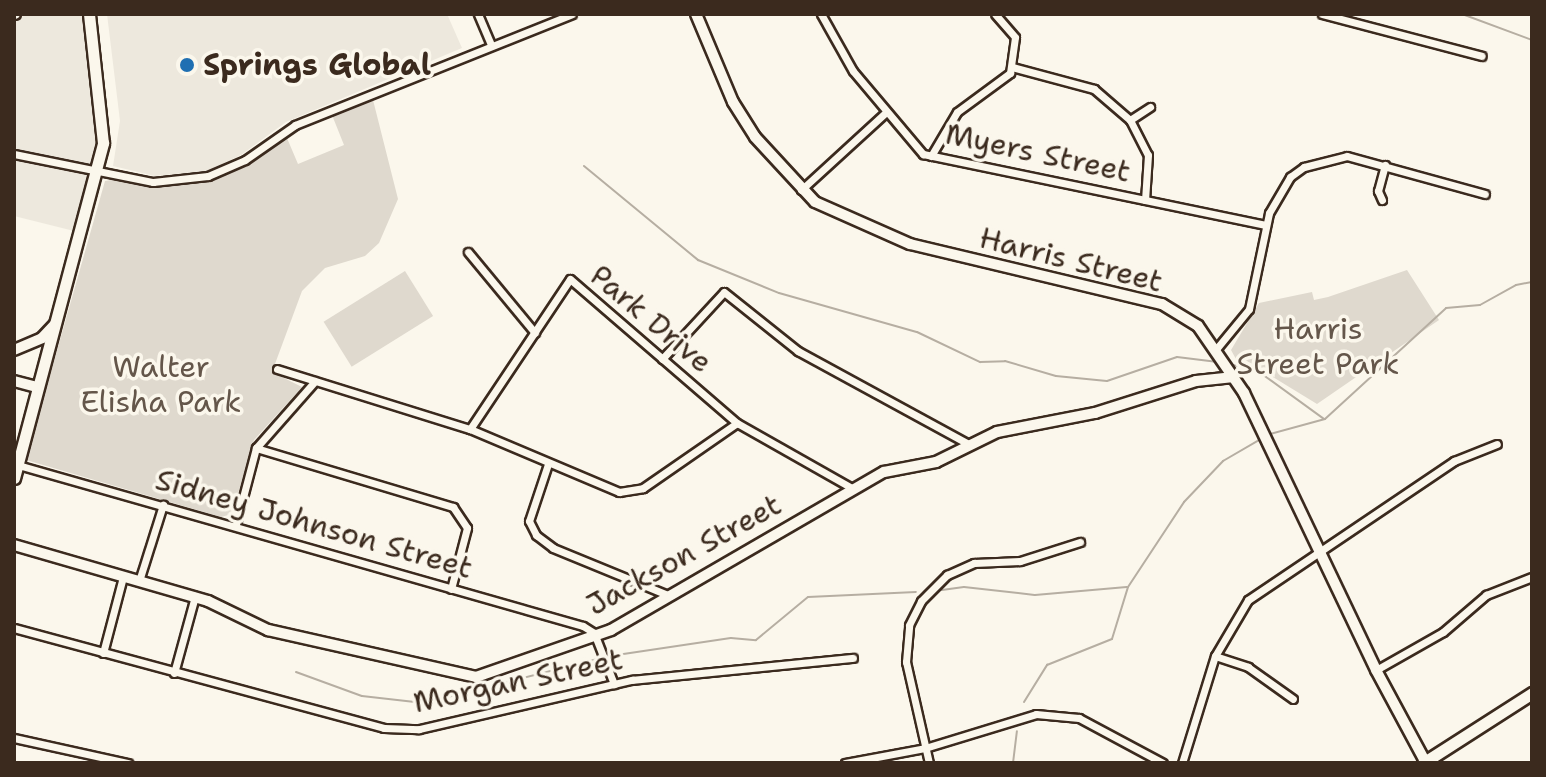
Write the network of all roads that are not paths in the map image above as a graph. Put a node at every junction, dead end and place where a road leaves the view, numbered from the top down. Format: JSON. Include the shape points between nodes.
{"nodes":[{"id":1,"x":89,"y":14,"type":"edge"},
{"id":2,"x":478,"y":14,"type":"edge"},
{"id":3,"x":572,"y":14,"type":"edge"},
{"id":4,"x":696,"y":14,"type":"edge"},
{"id":5,"x":821,"y":14,"type":"edge"},
{"id":6,"x":995,"y":14,"type":"edge"},
{"id":7,"x":1322,"y":14,"type":"edge"},
{"id":8,"x":491,"y":44,"type":"junction"},
{"id":9,"x":1482,"y":56,"type":"dead end"},
{"id":10,"x":1012,"y":67,"type":"junction"},
{"id":11,"x":1150,"y":107,"type":"dead end"},
{"id":12,"x":886,"y":112,"type":"junction"},
{"id":13,"x":1130,"y":120,"type":"junction"},
{"id":14,"x":14,"y":154,"type":"edge"},
{"id":15,"x":931,"y":156,"type":"junction"},
{"id":16,"x":1385,"y":165,"type":"junction"},
{"id":17,"x":99,"y":170,"type":"junction"},
{"id":18,"x":801,"y":190,"type":"junction"},
{"id":19,"x":1485,"y":194,"type":"dead end"},
{"id":20,"x":1145,"y":200,"type":"junction"},
{"id":21,"x":1382,"y":200,"type":"dead end"},
{"id":22,"x":1266,"y":225,"type":"junction"},
{"id":23,"x":468,"y":252,"type":"dead end"},
{"id":24,"x":55,"y":324,"type":"junction"},
{"id":25,"x":535,"y":333,"type":"junction"},
{"id":26,"x":1217,"y":348,"type":"junction"},
{"id":27,"x":14,"y":350,"type":"edge"},
{"id":28,"x":662,"y":359,"type":"junction"},
{"id":29,"x":277,"y":369,"type":"dead end"},
{"id":30,"x":1234,"y":377,"type":"junction"},
{"id":31,"x":14,"y":381,"type":"edge"},
{"id":32,"x":315,"y":381,"type":"junction"},
{"id":33,"x":36,"y":387,"type":"junction"},
{"id":34,"x":737,"y":423,"type":"junction"},
{"id":35,"x":470,"y":429,"type":"junction"},
{"id":36,"x":967,"y":443,"type":"junction"},
{"id":37,"x":1497,"y":444,"type":"dead end"},
{"id":38,"x":256,"y":448,"type":"junction"},
{"id":39,"x":548,"y":464,"type":"junction"},
{"id":40,"x":18,"y":465,"type":"junction"},
{"id":41,"x":14,"y":478,"type":"edge"},
{"id":42,"x":852,"y":488,"type":"junction"},
{"id":43,"x":163,"y":505,"type":"junction"},
{"id":44,"x":236,"y":524,"type":"junction"},
{"id":45,"x":1080,"y":542,"type":"dead end"},
{"id":46,"x":14,"y":545,"type":"edge"},
{"id":47,"x":1320,"y":551,"type":"junction"},
{"id":48,"x":123,"y":577,"type":"junction"},
{"id":49,"x":1532,"y":577,"type":"edge"},
{"id":50,"x":139,"y":581,"type":"junction"},
{"id":51,"x":451,"y":589,"type":"junction"},
{"id":52,"x":195,"y":596,"type":"junction"},
{"id":53,"x":670,"y":596,"type":"junction"},
{"id":54,"x":14,"y":628,"type":"edge"},
{"id":55,"x":595,"y":634,"type":"junction"},
{"id":56,"x":103,"y":653,"type":"junction"},
{"id":57,"x":1215,"y":656,"type":"junction"},
{"id":58,"x":853,"y":658,"type":"dead end"},
{"id":59,"x":1376,"y":670,"type":"junction"},
{"id":60,"x":174,"y":673,"type":"junction"},
{"id":61,"x":614,"y":684,"type":"junction"},
{"id":62,"x":1532,"y":693,"type":"edge"},
{"id":63,"x":1293,"y":699,"type":"dead end"},
{"id":64,"x":14,"y":738,"type":"edge"},
{"id":65,"x":925,"y":748,"type":"junction"},
{"id":66,"x":1425,"y":762,"type":"edge"},
{"id":67,"x":128,"y":763,"type":"edge"},
{"id":68,"x":845,"y":763,"type":"edge"},
{"id":69,"x":929,"y":763,"type":"edge"},
{"id":70,"x":1163,"y":763,"type":"edge"},
{"id":71,"x":1182,"y":763,"type":"edge"}],
"edges":[{"from":1,"to":17,"type":"main road","via":[[104,113]]},
{"from":2,"to":8,"type":"street"},
{"from":3,"to":8,"type":"street"},
{"from":4,"to":18,"type":"street","name":"Harris Street","via":[[733,102]]},
{"from":5,"to":12,"type":"street","name":"Myers Street","via":[[853,71]]},
{"from":6,"to":10,"type":"street","via":[[1015,37]]},
{"from":7,"to":9,"type":"street"},
{"from":8,"to":17,"type":"street","via":[[295,125],[245,160],[208,176],[153,182]]},
{"from":10,"to":13,"type":"street","via":[[1094,89]]},
{"from":10,"to":15,"type":"street","via":[[957,112]]},
{"from":11,"to":13,"type":"street"},
{"from":12,"to":15,"type":"street","name":"Myers Street","via":[[923,154]]},
{"from":12,"to":18,"type":"street"},
{"from":13,"to":20,"type":"street","via":[[1148,155]]},
{"from":14,"to":17,"type":"street"},
{"from":15,"to":20,"type":"street","name":"Myers Street"},
{"from":16,"to":19,"type":"street"},
{"from":16,"to":21,"type":"street","via":[[1378,191]]},
{"from":16,"to":22,"type":"street","via":[[1347,156],[1304,167],[1280,191]]},
{"from":17,"to":24,"type":"main road"},
{"from":18,"to":26,"type":"street","name":"Harris Street","via":[[836,214],[910,244],[1162,304],[1198,326]]},
{"from":20,"to":22,"type":"street","name":"Myers Street"},
{"from":22,"to":26,"type":"street","via":[[1249,309]]},
{"from":23,"to":25,"type":"street"},
{"from":24,"to":27,"type":"street","via":[[42,338]]},
{"from":24,"to":33,"type":"main road"},
{"from":25,"to":28,"type":"street","name":"Park Drive","via":[[570,279]]},
{"from":25,"to":35,"type":"street","name":"Park Drive"},
{"from":26,"to":30,"type":"street","name":"Harris Street"},
{"from":28,"to":34,"type":"street","name":"Park Drive"},
{"from":28,"to":36,"type":"street","via":[[724,292],[798,351]]},
{"from":29,"to":32,"type":"street"},
{"from":30,"to":36,"type":"street","name":"Jackson Street","via":[[1196,381]]},
{"from":30,"to":47,"type":"street","name":"Harris Street"},
{"from":31,"to":33,"type":"street"},
{"from":32,"to":35,"type":"street"},
{"from":32,"to":38,"type":"street"},
{"from":33,"to":40,"type":"main road"},
{"from":34,"to":39,"type":"street","via":[[720,440],[631,492],[605,489]]},
{"from":34,"to":42,"type":"street","name":"Park Drive"},
{"from":35,"to":39,"type":"street"},
{"from":36,"to":42,"type":"street","name":"Jackson Street","via":[[936,462],[884,472]]},
{"from":37,"to":47,"type":"street","via":[[1454,461]]},
{"from":38,"to":44,"type":"street"},
{"from":38,"to":51,"type":"street","via":[[453,507],[467,528]]},
{"from":39,"to":53,"type":"street","via":[[529,521],[536,535],[553,548]]},
{"from":40,"to":41,"type":"main road"},
{"from":40,"to":43,"type":"street","name":"Sidney Johnson Street"},
{"from":42,"to":53,"type":"street","name":"Jackson Street"},
{"from":43,"to":44,"type":"street","name":"Sidney Johnson Street"},
{"from":43,"to":50,"type":"street"},
{"from":44,"to":51,"type":"street","name":"Sidney Johnson Street"},
{"from":45,"to":65,"type":"street","via":[[1020,561],[974,563],[947,575],[921,601],[909,625],[906,662]]},
{"from":46,"to":48,"type":"street","name":"Jackson Street"},
{"from":47,"to":57,"type":"street","via":[[1248,600]]},
{"from":47,"to":59,"type":"street","name":"Harris Street"},
{"from":48,"to":50,"type":"street","name":"Jackson Street"},
{"from":48,"to":56,"type":"street"},
{"from":49,"to":59,"type":"street","via":[[1486,595],[1443,632]]},
{"from":50,"to":52,"type":"street","name":"Jackson Street"},
{"from":51,"to":55,"type":"street","name":"Sidney Johnson Street"},
{"from":52,"to":55,"type":"street","name":"Jackson Street","via":[[268,630],[476,677]]},
{"from":52,"to":60,"type":"street"},
{"from":53,"to":55,"type":"street","name":"Jackson Street"},
{"from":54,"to":56,"type":"street","name":"Morgan Street"},
{"from":55,"to":61,"type":"street"},
{"from":56,"to":60,"type":"street","name":"Morgan Street"},
{"from":57,"to":63,"type":"street","via":[[1248,667]]},
{"from":57,"to":71,"type":"street"},
{"from":58,"to":61,"type":"street","name":"Morgan Street"},
{"from":59,"to":66,"type":"street","name":"Harris Street"},
{"from":60,"to":61,"type":"street","name":"Morgan Street","via":[[384,728],[419,729]]},
{"from":62,"to":66,"type":"main road"},
{"from":64,"to":67,"type":"street"},
{"from":65,"to":68,"type":"street"},
{"from":65,"to":69,"type":"street"},
{"from":65,"to":70,"type":"street","via":[[1036,714],[1079,718]]}]}
